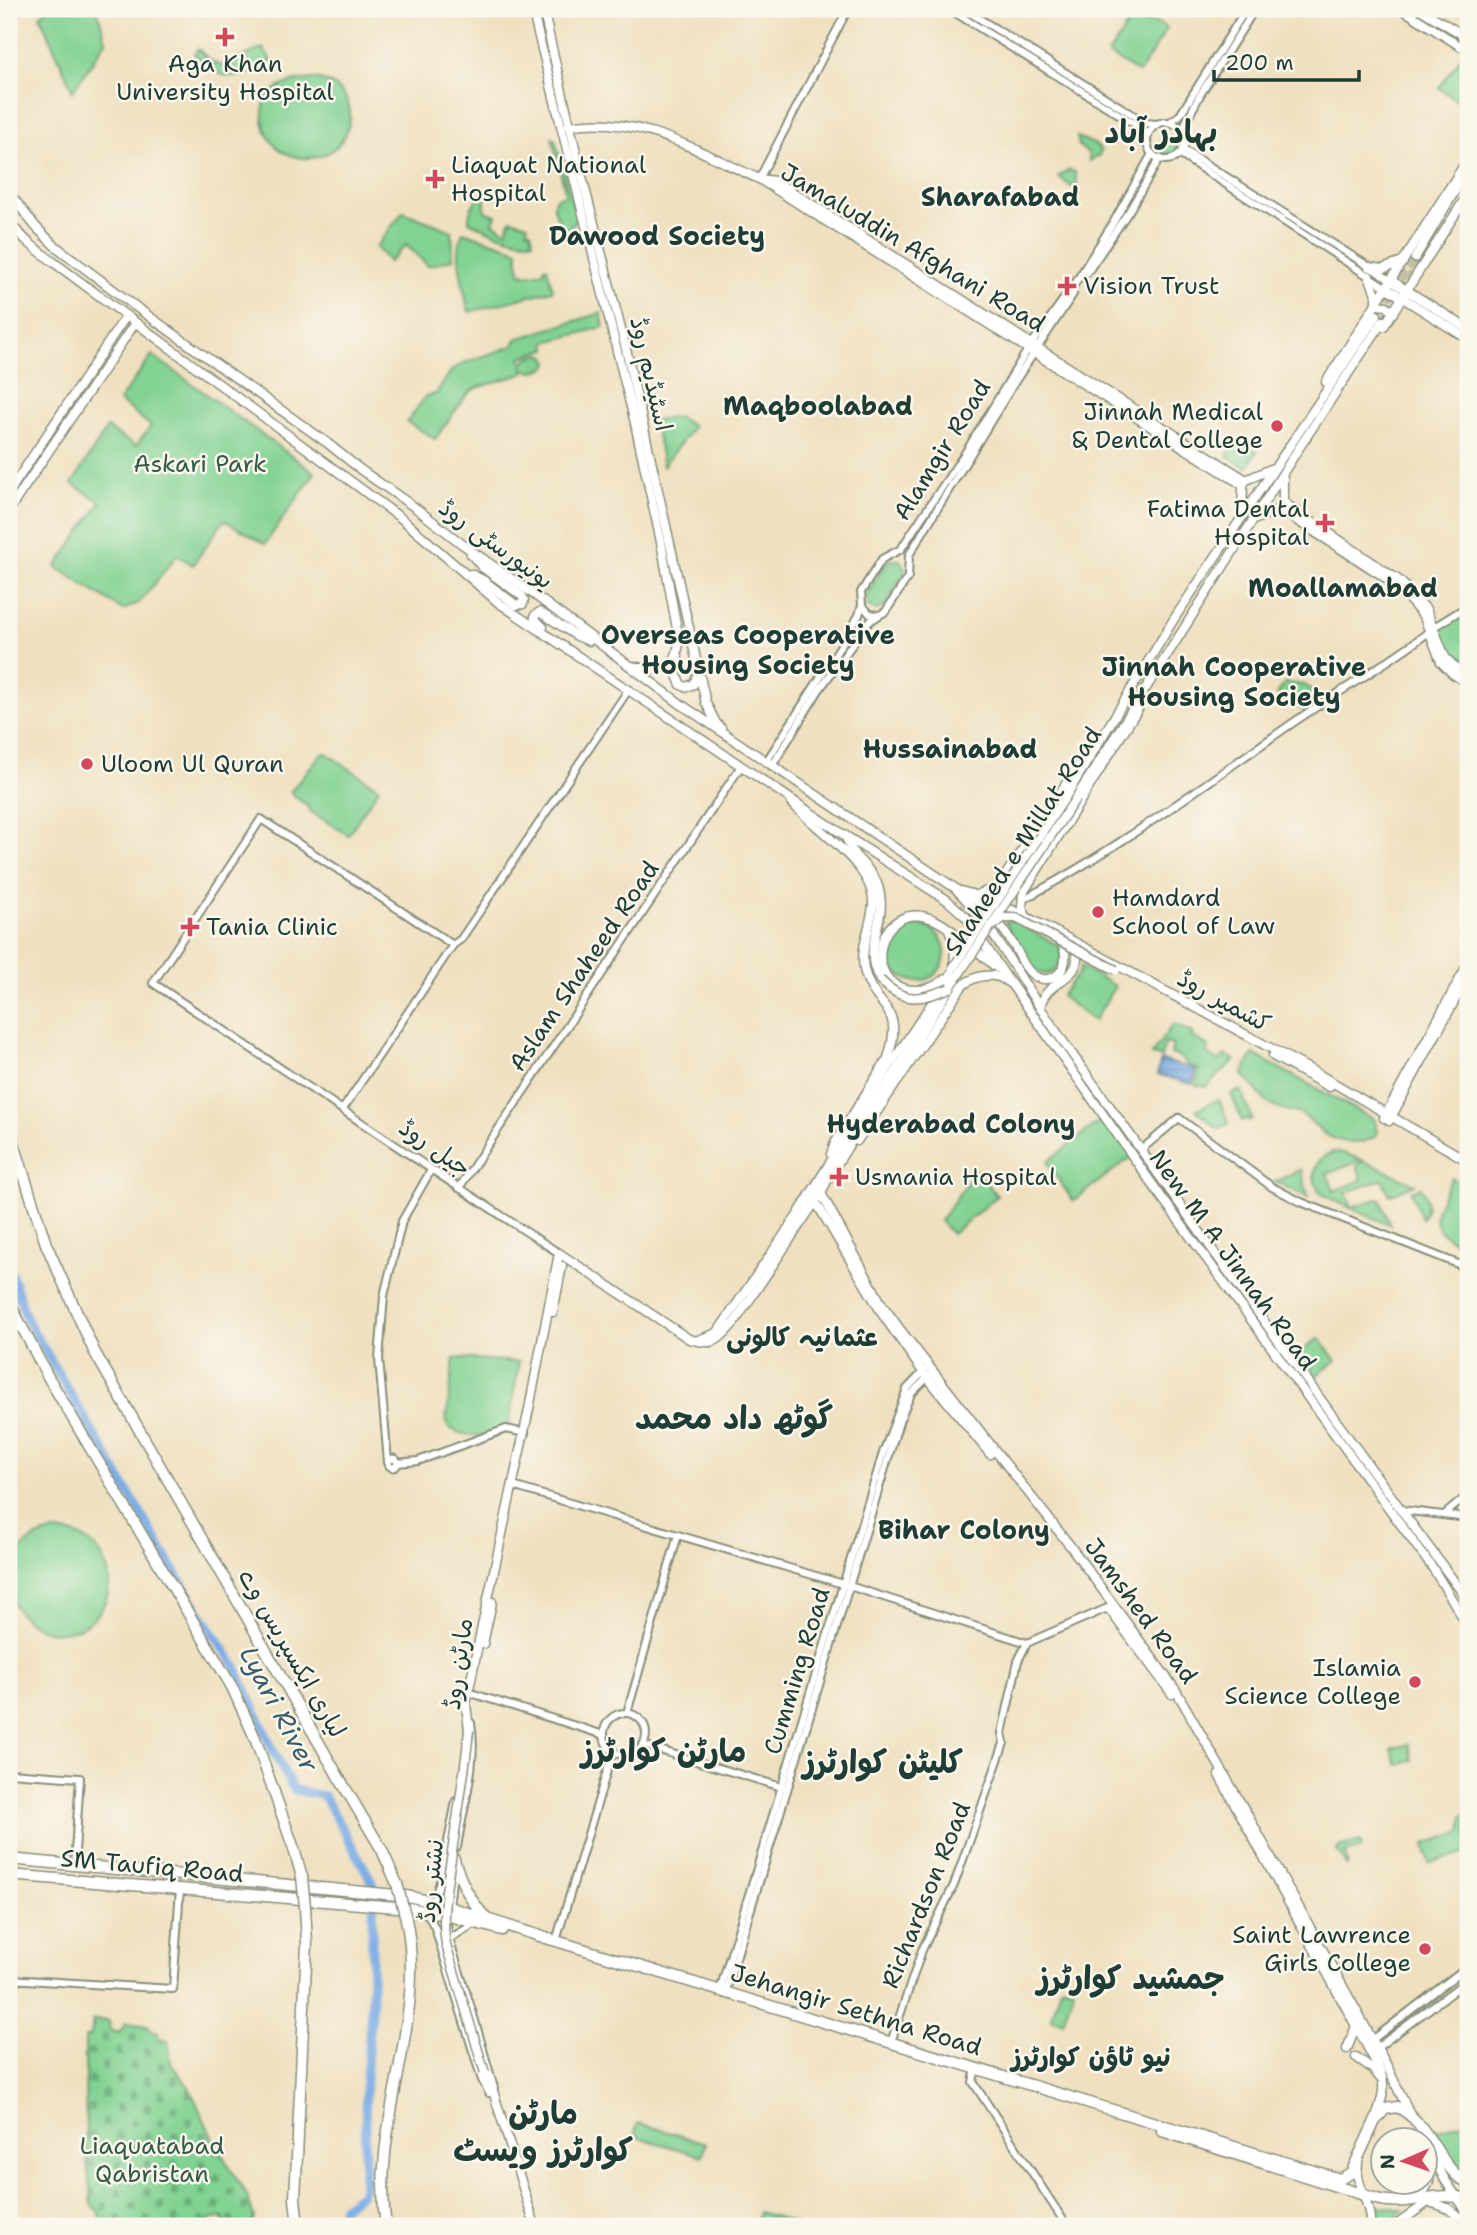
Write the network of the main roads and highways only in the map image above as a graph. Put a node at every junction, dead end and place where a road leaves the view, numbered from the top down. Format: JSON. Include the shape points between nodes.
{"nodes":[{"id":1,"x":532,"y":9,"type":"edge"},
{"id":2,"x":543,"y":9,"type":"edge"},
{"id":3,"x":1402,"y":9,"type":"edge"},
{"id":4,"x":1420,"y":9,"type":"edge"},
{"id":5,"x":1468,"y":38,"type":"edge"},
{"id":6,"x":1468,"y":51,"type":"edge"},
{"id":7,"x":569,"y":126,"type":"junction"},
{"id":8,"x":1468,"y":159,"type":"edge"},
{"id":9,"x":1468,"y":169,"type":"edge"},
{"id":10,"x":1468,"y":186,"type":"edge"},
{"id":11,"x":9,"y":193,"type":"edge"},
{"id":12,"x":1468,"y":194,"type":"edge"},
{"id":13,"x":9,"y":223,"type":"edge"},
{"id":14,"x":36,"y":226,"type":"junction"},
{"id":15,"x":590,"y":228,"type":"junction"},
{"id":16,"x":23,"y":238,"type":"junction"},
{"id":17,"x":1402,"y":264,"type":"junction"},
{"id":18,"x":1416,"y":275,"type":"junction"},
{"id":19,"x":1389,"y":285,"type":"junction"},
{"id":20,"x":1404,"y":295,"type":"junction"},
{"id":21,"x":1416,"y":302,"type":"junction"},
{"id":22,"x":1376,"y":305,"type":"junction"},
{"id":23,"x":1392,"y":314,"type":"junction"},
{"id":24,"x":126,"y":316,"type":"junction"},
{"id":25,"x":1380,"y":318,"type":"tunnel mouth"},
{"id":26,"x":135,"y":323,"type":"junction"},
{"id":27,"x":1468,"y":330,"type":"edge"},
{"id":28,"x":1468,"y":339,"type":"edge"},
{"id":29,"x":1306,"y":431,"type":"junction"},
{"id":30,"x":1274,"y":467,"type":"junction"},
{"id":31,"x":1283,"y":475,"type":"junction"},
{"id":32,"x":1245,"y":483,"type":"junction"},
{"id":33,"x":9,"y":492,"type":"edge"},
{"id":34,"x":1281,"y":505,"type":"junction"},
{"id":35,"x":9,"y":510,"type":"edge"},
{"id":36,"x":1242,"y":516,"type":"junction"},
{"id":37,"x":1299,"y":518,"type":"junction"},
{"id":38,"x":1255,"y":520,"type":"junction"},
{"id":39,"x":462,"y":544,"type":"junction"},
{"id":40,"x":456,"y":568,"type":"junction"},
{"id":41,"x":1432,"y":629,"type":"junction"},
{"id":42,"x":565,"y":647,"type":"junction"},
{"id":43,"x":601,"y":647,"type":"junction"},
{"id":44,"x":678,"y":653,"type":"junction"},
{"id":45,"x":628,"y":666,"type":"junction"},
{"id":46,"x":699,"y":666,"type":"junction"},
{"id":47,"x":1155,"y":673,"type":"junction"},
{"id":48,"x":1468,"y":676,"type":"edge"},
{"id":49,"x":1468,"y":683,"type":"edge"},
{"id":50,"x":1114,"y":716,"type":"junction"},
{"id":51,"x":735,"y":741,"type":"junction"},
{"id":52,"x":784,"y":795,"type":"junction"},
{"id":53,"x":1072,"y":796,"type":"junction"},
{"id":54,"x":844,"y":835,"type":"junction"},
{"id":55,"x":915,"y":861,"type":"junction"},
{"id":56,"x":907,"y":874,"type":"junction"},
{"id":57,"x":1003,"y":879,"type":"junction"},
{"id":58,"x":1030,"y":881,"type":"junction"},
{"id":59,"x":956,"y":888,"type":"junction"},
{"id":60,"x":973,"y":895,"type":"junction"},
{"id":61,"x":975,"y":908,"type":"joint"},
{"id":62,"x":1027,"y":916,"type":"junction"},
{"id":63,"x":966,"y":917,"type":"joint"},
{"id":64,"x":949,"y":929,"type":"junction"},
{"id":65,"x":987,"y":932,"type":"junction"},
{"id":66,"x":1060,"y":940,"type":"junction"},
{"id":67,"x":1071,"y":940,"type":"junction"},
{"id":68,"x":1468,"y":964,"type":"edge"},
{"id":69,"x":1004,"y":974,"type":"junction"},
{"id":70,"x":1468,"y":976,"type":"edge"},
{"id":71,"x":950,"y":988,"type":"junction"},
{"id":72,"x":1018,"y":992,"type":"junction"},
{"id":73,"x":1040,"y":1008,"type":"junction"},
{"id":74,"x":1447,"y":1009,"type":"junction"},
{"id":75,"x":1387,"y":1118,"type":"junction"},
{"id":76,"x":9,"y":1128,"type":"edge"},
{"id":77,"x":1468,"y":1163,"type":"edge"},
{"id":78,"x":827,"y":1172,"type":"junction"},
{"id":79,"x":816,"y":1193,"type":"junction"},
{"id":80,"x":561,"y":1255,"type":"joint"},
{"id":81,"x":9,"y":1302,"type":"edge"},
{"id":82,"x":525,"y":1433,"type":"junction"},
{"id":83,"x":1468,"y":1600,"type":"edge"},
{"id":84,"x":1111,"y":1606,"type":"junction"},
{"id":85,"x":1468,"y":1626,"type":"edge"},
{"id":86,"x":469,"y":1730,"type":"junction"},
{"id":87,"x":9,"y":1859,"type":"edge"},
{"id":88,"x":454,"y":1860,"type":"road end"},
{"id":89,"x":9,"y":1875,"type":"edge"},
{"id":90,"x":430,"y":1906,"type":"junction"},
{"id":91,"x":408,"y":1908,"type":"joint"},
{"id":92,"x":448,"y":1911,"type":"junction"},
{"id":93,"x":488,"y":1919,"type":"junction"},
{"id":94,"x":722,"y":1993,"type":"junction"},
{"id":95,"x":1356,"y":2025,"type":"junction"},
{"id":96,"x":1371,"y":2046,"type":"junction"},
{"id":97,"x":1347,"y":2049,"type":"dead end"},
{"id":98,"x":1356,"y":2057,"type":"dead end"},
{"id":99,"x":1385,"y":2085,"type":"junction"},
{"id":100,"x":1412,"y":2118,"type":"junction"},
{"id":101,"x":1375,"y":2120,"type":"junction"},
{"id":102,"x":1416,"y":2126,"type":"edge"},
{"id":103,"x":1359,"y":2156,"type":"junction"},
{"id":104,"x":1333,"y":2181,"type":"junction"},
{"id":105,"x":1468,"y":2184,"type":"edge"},
{"id":106,"x":1362,"y":2191,"type":"junction"},
{"id":107,"x":1414,"y":2196,"type":"edge"},
{"id":108,"x":1457,"y":2196,"type":"junction"},
{"id":109,"x":1390,"y":2199,"type":"junction"},
{"id":110,"x":1468,"y":2199,"type":"edge"},
{"id":111,"x":1422,"y":2201,"type":"junction"},
{"id":112,"x":1468,"y":2213,"type":"edge"},
{"id":113,"x":298,"y":2226,"type":"edge"},
{"id":114,"x":386,"y":2226,"type":"edge"},
{"id":115,"x":532,"y":2226,"type":"edge"},
{"id":116,"x":1370,"y":2226,"type":"edge"},
{"id":117,"x":1395,"y":2226,"type":"edge"},
{"id":118,"x":1467,"y":2226,"type":"edge"}],
"edges":[{"from":1,"to":15,"type":"main road","name":"اسٹیڈیم روڈ"},
{"from":2,"to":7,"type":"main road","name":"اسٹیڈیم روڈ"},
{"from":3,"to":6,"type":"main road"},
{"from":4,"to":5,"type":"main road"},
{"from":7,"to":15,"type":"main road","name":"اسٹیڈیم روڈ"},
{"from":7,"to":32,"type":"main road","name":"Jamaluddin Afghani Road","via":[[619,124],[644,130],[775,181]]},
{"from":8,"to":17,"type":"main road"},
{"from":9,"to":10,"type":"main road","via":[[1418,259]]},
{"from":11,"to":14,"type":"main road","name":"یونیورسٹی روڈ"},
{"from":12,"to":18,"type":"main road"},
{"from":13,"to":16,"type":"main road","name":"یونیورسٹی روڈ"},
{"from":14,"to":16,"type":"main road"},
{"from":14,"to":39,"type":"main road","name":"یونیورسٹی روڈ","via":[[136,307]]},
{"from":15,"to":44,"type":"main road","name":"اسٹیڈیم روڈ","via":[[661,542]]},
{"from":15,"to":46,"type":"main road","name":"اسٹیڈیم روڈ","via":[[626,349]]},
{"from":16,"to":24,"type":"main road","name":"یونیورسٹی روڈ"},
{"from":17,"to":18,"type":"main road","via":[[1403,273]]},
{"from":17,"to":19,"type":"main road"},
{"from":17,"to":22,"type":"main road","via":[[1369,272]]},
{"from":18,"to":20,"type":"main road"},
{"from":18,"to":21,"type":"main road"},
{"from":19,"to":20,"type":"main road"},
{"from":19,"to":22,"type":"main road"},
{"from":20,"to":21,"type":"main road"},
{"from":20,"to":23,"type":"main road"},
{"from":21,"to":23,"type":"main road"},
{"from":21,"to":27,"type":"main road"},
{"from":21,"to":28,"type":"main road"},
{"from":22,"to":23,"type":"main road","via":[[1387,306]]},
{"from":22,"to":29,"type":"main road","via":[[1304,415]]},
{"from":23,"to":29,"type":"main road","via":[[1319,429]]},
{"from":24,"to":26,"type":"main road","name":"یونیورسٹی روڈ"},
{"from":24,"to":33,"type":"main road"},
{"from":25,"to":29,"type":"main road","name":"Shaheed e Millat Road"},
{"from":26,"to":35,"type":"main road"},
{"from":26,"to":40,"type":"main road","name":"یونیورسٹی روڈ","via":[[402,519]]},
{"from":29,"to":30,"type":"main road","name":"Shaheed e Millat Road"},
{"from":29,"to":31,"type":"main road","name":"Shaheed e Millat Road"},
{"from":30,"to":32,"type":"main road"},
{"from":30,"to":36,"type":"main road","name":"Shaheed e Millat Road"},
{"from":31,"to":34,"type":"main road"},
{"from":31,"to":38,"type":"main road","name":"Shaheed e Millat Road"},
{"from":32,"to":36,"type":"main road"},
{"from":34,"to":37,"type":"main road"},
{"from":34,"to":38,"type":"main road"},
{"from":36,"to":50,"type":"main road","name":"Shaheed e Millat Road"},
{"from":37,"to":41,"type":"main road","via":[[1398,587]]},
{"from":37,"to":41,"type":"main road","via":[[1400,581],[1426,609]]},
{"from":38,"to":47,"type":"main road","name":"Shaheed e Millat Road"},
{"from":39,"to":40,"type":"main road","via":[[482,567],[522,596],[523,604],[516,605],[483,580]]},
{"from":39,"to":43,"type":"main road","name":"یونیورسٹی روڈ"},
{"from":40,"to":42,"type":"main road","name":"یونیورسٹی روڈ"},
{"from":41,"to":48,"type":"main road","via":[[1445,657]]},
{"from":41,"to":49,"type":"main road","via":[[1446,668]]},
{"from":42,"to":43,"type":"main road","via":[[537,622],[536,615],[545,614]]},
{"from":42,"to":52,"type":"main road","name":"یونیورسٹی روڈ"},
{"from":43,"to":45,"type":"main road","name":"یونیورسٹی روڈ"},
{"from":44,"to":45,"type":"main road","via":[[662,670]]},
{"from":44,"to":46,"type":"main road","name":"اسٹیڈیم روڈ","via":[[676,673],[681,685],[694,684]]},
{"from":45,"to":51,"type":"main road","name":"یونیورسٹی روڈ"},
{"from":46,"to":51,"type":"main road","name":"اسٹیڈیم روڈ","via":[[706,703],[716,723]]},
{"from":47,"to":53,"type":"main road","name":"Shaheed e Millat Road"},
{"from":47,"to":58,"type":"main road","via":[[1138,710]]},
{"from":50,"to":53,"type":"main road","name":"Shaheed e Millat Road"},
{"from":50,"to":57,"type":"main road"},
{"from":51,"to":55,"type":"main road","name":"یونیورسٹی روڈ"},
{"from":52,"to":54,"type":"main road","name":"یونیورسٹی روڈ"},
{"from":52,"to":78,"type":"main road","via":[[866,878],[873,905],[864,970],[893,1021],[888,1058],[835,1143]]},
{"from":53,"to":64,"type":"main road","name":"Shaheed e Millat Road","bridge":true,"via":[[942,982],[910,990],[891,981],[880,953],[881,941],[892,923],[926,916]]},
{"from":53,"to":65,"type":"main road","name":"Shaheed e Millat Road","bridge":true},
{"from":54,"to":56,"type":"main road","name":"یونیورسٹی روڈ"},
{"from":54,"to":71,"type":"main road","bridge":true,"via":[[880,891],[872,963],[880,980],[906,997],[928,997]]},
{"from":55,"to":56,"type":"main road"},
{"from":55,"to":59,"type":"main road","name":"یونیورسٹی روڈ"},
{"from":56,"to":63,"type":"main road","name":"یونیورسٹی روڈ"},
{"from":57,"to":58,"type":"main road","via":[[1014,885]]},
{"from":57,"to":60,"type":"main road","via":[[996,887]]},
{"from":58,"to":62,"type":"main road","via":[[1022,900]]},
{"from":59,"to":60,"type":"main road","name":"کشمیر روڈ"},
{"from":59,"to":61,"type":"main road","name":"یونیورسٹی روڈ"},
{"from":60,"to":62,"type":"main road","name":"کشمیر روڈ"},
{"from":60,"to":66,"type":"main road","via":[[1032,974],[1046,979],[1065,967]]},
{"from":61,"to":73,"type":"main road","name":"New M A Jinnah Road"},
{"from":62,"to":67,"type":"main road","name":"کشمیر روڈ"},
{"from":63,"to":69,"type":"main road","name":"New M A Jinnah Road"},
{"from":64,"to":69,"type":"main road","name":"Shaheed e Millat Road"},
{"from":64,"to":78,"type":"main road","via":[[955,949],[954,970]]},
{"from":65,"to":66,"type":"main road","name":"کشمیر روڈ","bridge":true,"via":[[1009,917]]},
{"from":65,"to":71,"type":"main road","name":"Shaheed e Millat Road","bridge":true},
{"from":66,"to":75,"type":"main road","name":"کشمیر روڈ","bridge":true},
{"from":67,"to":73,"type":"main road","via":[[1077,954],[1075,969],[1048,990]]},
{"from":67,"to":75,"type":"main road","name":"کشمیر روڈ","via":[[1313,1071]]},
{"from":68,"to":74,"type":"main road"},
{"from":69,"to":72,"type":"main road","name":"New M A Jinnah Road"},
{"from":70,"to":74,"type":"main road"},
{"from":71,"to":78,"type":"main road","name":"Shaheed e Millat Road"},
{"from":72,"to":78,"type":"main road","via":[[993,976],[976,977],[963,985],[836,1173]]},
{"from":72,"to":85,"type":"main road","name":"New M A Jinnah Road","via":[[1434,1570]]},
{"from":73,"to":83,"type":"main road","name":"New M A Jinnah Road"},
{"from":74,"to":75,"type":"main road"},
{"from":75,"to":77,"type":"main road","name":"کشمیر روڈ"},
{"from":76,"to":114,"type":"highway","name":"لیاری ایکسپریس وے","bridge":true,"via":[[46,1244],[94,1351],[369,1826],[397,1884],[409,1931],[411,1988],[387,2140]]},
{"from":78,"to":79,"type":"main road"},
{"from":79,"to":80,"type":"main road","name":"جیل روڈ","via":[[717,1334],[695,1341]]},
{"from":79,"to":84,"type":"main road","name":"Jamshed Road","via":[[928,1372]]},
{"from":80,"to":82,"type":"main road","name":"مارٹن روڈ"},
{"from":81,"to":113,"type":"highway","bridge":true,"via":[[47,1375],[232,1687],[294,1849],[304,1891],[307,1943],[296,2155]]},
{"from":82,"to":86,"type":"main road","name":"مارٹن روڈ"},
{"from":82,"to":86,"type":"main road","name":"مارٹن روڈ","via":[[466,1704]]},
{"from":84,"to":95,"type":"main road","name":"Jamshed Road","via":[[1186,1717]]},
{"from":84,"to":96,"type":"main road","name":"Jamshed Road","via":[[1190,1713]]},
{"from":86,"to":115,"type":"main road","name":"نشتر روڈ","bridge":true,"via":[[450,1863],[446,1945]]},
{"from":87,"to":90,"type":"highway","name":"Jehangir Sethna Road","bridge":true,"via":[[407,1896]]},
{"from":88,"to":93,"type":"highway","via":[[474,1905]]},
{"from":89,"to":91,"type":"highway","name":"SM Taufiq Road","bridge":true},
{"from":90,"to":91,"type":"highway","name":"Jehangir Sethna Road"},
{"from":90,"to":92,"type":"highway","name":"Jehangir Sethna Road"},
{"from":92,"to":93,"type":"highway","name":"Jehangir Sethna Road"},
{"from":92,"to":94,"type":"highway","name":"Jehangir Sethna Road"},
{"from":93,"to":94,"type":"highway","name":"Jehangir Sethna Road"},
{"from":94,"to":104,"type":"highway","name":"Jehangir Sethna Road"},
{"from":94,"to":104,"type":"highway","name":"Jehangir Sethna Road"},
{"from":95,"to":96,"type":"main road","name":"Jamshed Road"},
{"from":95,"to":97,"type":"main road"},
{"from":96,"to":99,"type":"main road","name":"Jamshed Road"},
{"from":96,"to":100,"type":"main road","name":"Jamshed Road"},
{"from":98,"to":99,"type":"main road"},
{"from":99,"to":101,"type":"main road"},
{"from":100,"to":101,"type":"highway","via":[[1391,2107]]},
{"from":100,"to":102,"type":"highway"},
{"from":100,"to":105,"type":"highway","via":[[1447,2166]]},
{"from":100,"to":108,"type":"main road","name":"Jamshed Road"},
{"from":101,"to":103,"type":"highway"},
{"from":103,"to":104,"type":"highway","via":[[1351,2173]]},
{"from":103,"to":106,"type":"main road"},
{"from":104,"to":106,"type":"highway"},
{"from":106,"to":109,"type":"highway"},
{"from":106,"to":116,"type":"main road"},
{"from":107,"to":109,"type":"highway"},
{"from":108,"to":110,"type":"highway"},
{"from":108,"to":111,"type":"highway"},
{"from":108,"to":112,"type":"main road","name":"Jamshed Road"},
{"from":109,"to":111,"type":"highway"},
{"from":111,"to":117,"type":"main road"},
{"from":111,"to":118,"type":"main road","via":[[1448,2208]]}]}
